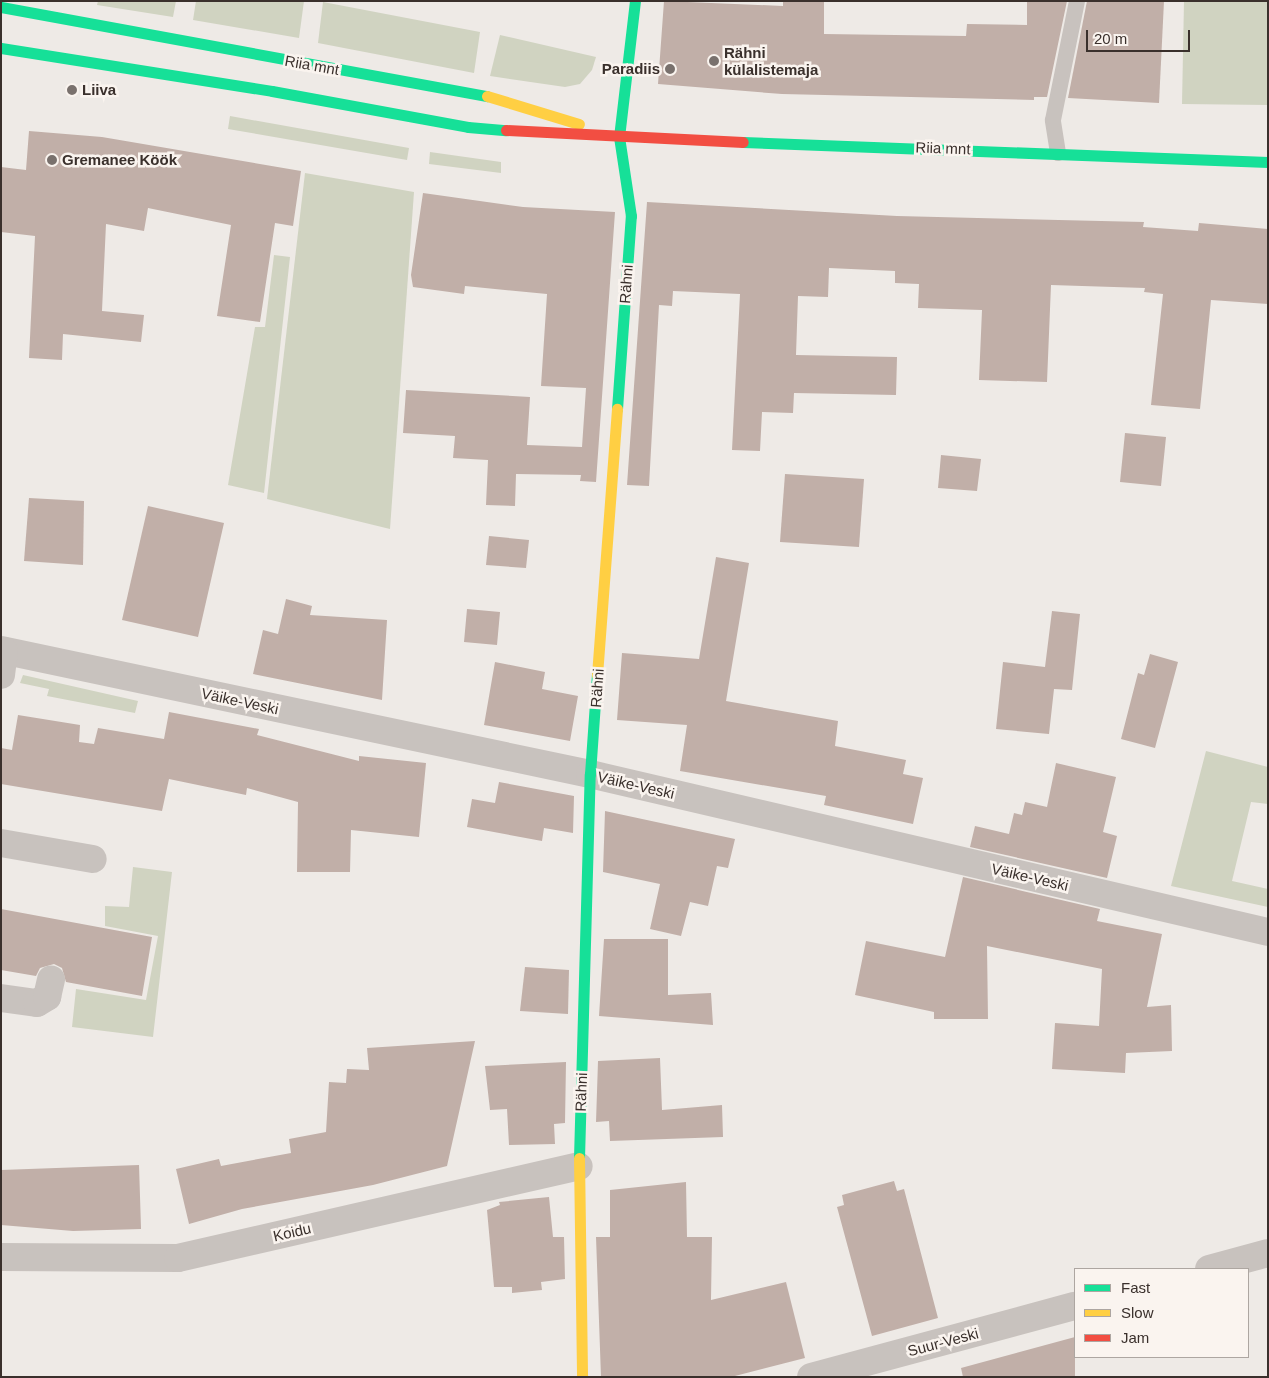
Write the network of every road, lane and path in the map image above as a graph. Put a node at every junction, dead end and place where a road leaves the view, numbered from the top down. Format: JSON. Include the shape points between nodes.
{"nodes":[{"id":1,"x":635,"y":1,"type":"edge"},
{"id":2,"x":1078,"y":1,"type":"edge"},
{"id":3,"x":1,"y":7,"type":"edge"},
{"id":4,"x":1,"y":48,"type":"edge"},
{"id":5,"x":619,"y":137,"type":"junction"},
{"id":6,"x":1058,"y":152,"type":"junction"},
{"id":7,"x":1268,"y":162,"type":"edge"},
{"id":8,"x":2,"y":659,"type":"edge"},
{"id":9,"x":590,"y":774,"type":"junction"},
{"id":10,"x":1,"y":844,"type":"edge"},
{"id":11,"x":92,"y":859,"type":"dead end"},
{"id":12,"x":1268,"y":932,"type":"edge"},
{"id":13,"x":51,"y":979,"type":"dead end"},
{"id":14,"x":1,"y":998,"type":"edge"},
{"id":15,"x":579,"y":1166,"type":"junction"},
{"id":16,"x":1268,"y":1253,"type":"edge"},
{"id":17,"x":1,"y":1257,"type":"edge"},
{"id":18,"x":1213,"y":1268,"type":"edge"},
{"id":19,"x":1074,"y":1306,"type":"edge"},
{"id":20,"x":582,"y":1377,"type":"edge"},
{"id":21,"x":811,"y":1377,"type":"edge"}],
"edges":[{"from":1,"to":5,"type":"main road","name":"Rähni"},
{"from":2,"to":6,"type":"lane","via":[[1053,120]]},
{"from":3,"to":5,"type":"main road","name":"Riia mnt","via":[[501,99]]},
{"from":4,"to":5,"type":"main road","name":"Riia mnt","via":[[468,126]]},
{"from":5,"to":6,"type":"main road","name":"Riia mnt"},
{"from":5,"to":9,"type":"main road","name":"Rähni","via":[[631,216]]},
{"from":6,"to":7,"type":"main road","name":"Riia mnt"},
{"from":8,"to":9,"type":"street","name":"Väike-Veski"},
{"from":9,"to":12,"type":"street","name":"Väike-Veski"},
{"from":9,"to":15,"type":"main road","name":"Rähni"},
{"from":10,"to":11,"type":"street"},
{"from":13,"to":14,"type":"street","via":[[47,997],[37,1003]]},
{"from":15,"to":17,"type":"street","name":"Koidu","via":[[178,1258]]},
{"from":15,"to":20,"type":"main road","name":"Rähni"},
{"from":16,"to":18,"type":"street"},
{"from":19,"to":21,"type":"street","name":"Suur-Veski"}]}
